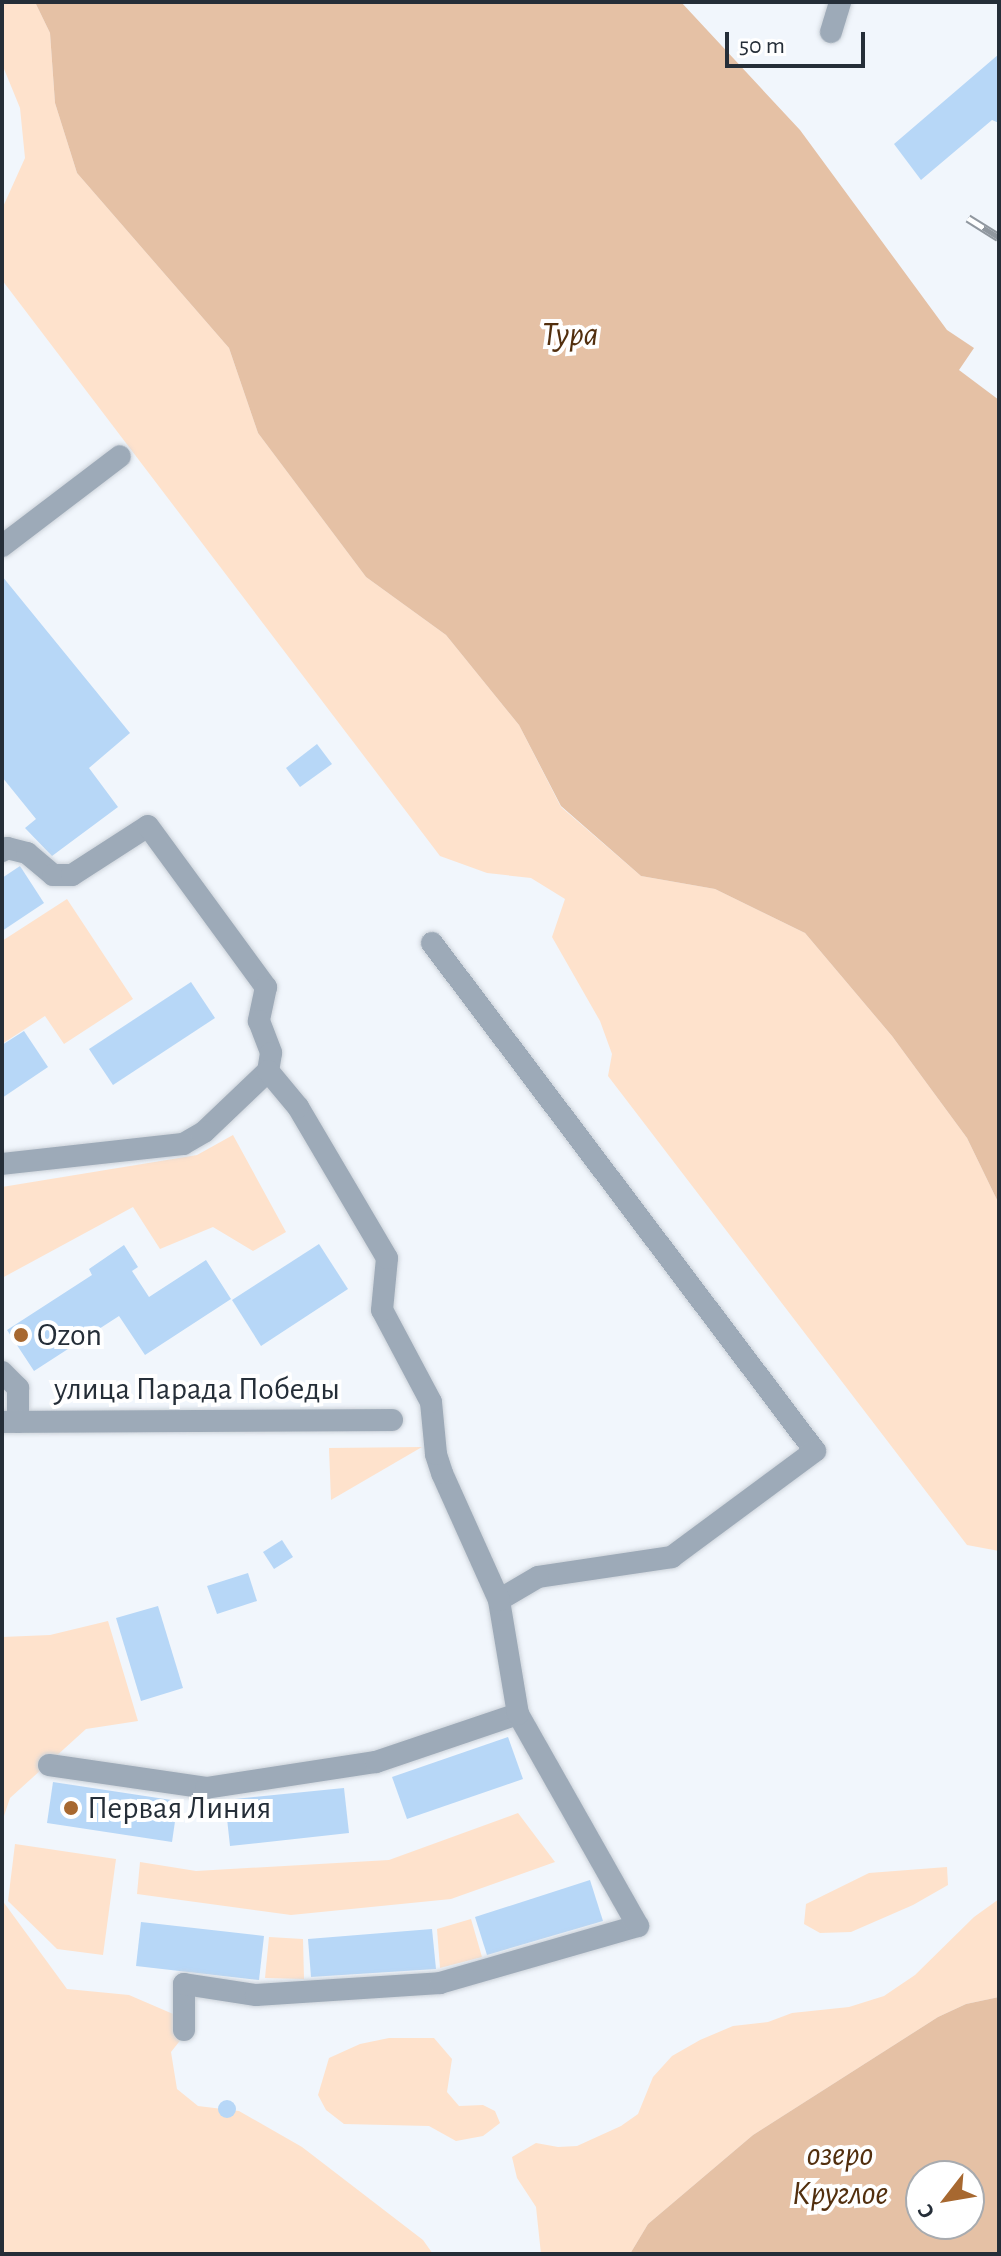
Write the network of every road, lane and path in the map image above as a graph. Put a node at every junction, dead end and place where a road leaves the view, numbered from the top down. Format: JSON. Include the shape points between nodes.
{"nodes":[{"id":1,"x":840,"y":2,"type":"edge"},
{"id":2,"x":831,"y":32,"type":"dead end"},
{"id":3,"x":120,"y":456,"type":"dead end"},
{"id":4,"x":2,"y":546,"type":"edge"},
{"id":5,"x":2,"y":851,"type":"edge"},
{"id":6,"x":432,"y":943,"type":"dead end"},
{"id":7,"x":268,"y":1071,"type":"junction"},
{"id":8,"x":2,"y":1164,"type":"edge"},
{"id":9,"x":2,"y":1372,"type":"edge"},
{"id":10,"x":392,"y":1420,"type":"dead end"},
{"id":11,"x":10,"y":1422,"type":"edge"},
{"id":12,"x":499,"y":1600,"type":"junction"},
{"id":13,"x":518,"y":1714,"type":"junction"},
{"id":14,"x":49,"y":1765,"type":"dead end"},
{"id":15,"x":184,"y":2030,"type":"dead end"}],
"edges":[{"from":1,"to":2,"type":"street"},
{"from":3,"to":4,"type":"street"},
{"from":5,"to":7,"type":"street","via":[[27,853],[53,875],[72,875],[148,826],[266,987],[259,1021],[271,1053]]},
{"from":6,"to":12,"type":"street","via":[[815,1451],[672,1557],[538,1577]]},
{"from":7,"to":8,"type":"street","via":[[204,1132],[183,1144]]},
{"from":7,"to":12,"type":"street","via":[[298,1107],[387,1258],[382,1310],[431,1402],[442,1473]]},
{"from":9,"to":11,"type":"street","via":[[18,1388]]},
{"from":10,"to":11,"type":"street","name":"улица Парада Победы"},
{"from":12,"to":13,"type":"street"},
{"from":13,"to":14,"type":"street","via":[[376,1762],[206,1788]]},
{"from":13,"to":15,"type":"street","via":[[638,1926],[440,1983],[256,1995],[184,1984]]}]}
